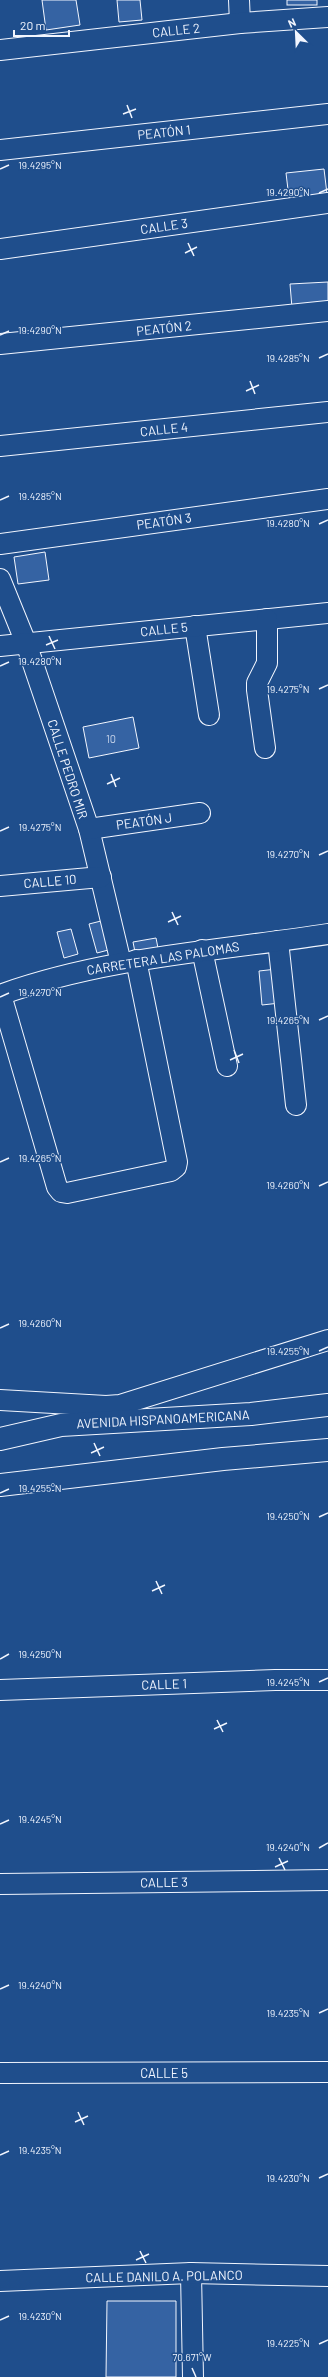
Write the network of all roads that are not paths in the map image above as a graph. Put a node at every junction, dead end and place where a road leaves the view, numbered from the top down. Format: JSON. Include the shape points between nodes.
{"nodes":[{"id":1,"x":239,"y":0,"type":"edge"},
{"id":2,"x":328,"y":17,"type":"edge"},
{"id":3,"x":240,"y":23,"type":"junction"},
{"id":4,"x":0,"y":50,"type":"edge"},
{"id":5,"x":328,"y":114,"type":"edge"},
{"id":6,"x":0,"y":150,"type":"edge"},
{"id":7,"x":328,"y":203,"type":"edge"},
{"id":8,"x":0,"y":249,"type":"edge"},
{"id":9,"x":328,"y":311,"type":"edge"},
{"id":10,"x":0,"y":344,"type":"edge"},
{"id":11,"x":328,"y":412,"type":"edge"},
{"id":12,"x":0,"y":446,"type":"edge"},
{"id":13,"x":328,"y":499,"type":"edge"},
{"id":14,"x":0,"y":544,"type":"edge"},
{"id":15,"x":0,"y":579,"type":"edge"},
{"id":16,"x":328,"y":613,"type":"edge"},
{"id":17,"x":267,"y":619,"type":"junction"},
{"id":18,"x":195,"y":626,"type":"junction"},
{"id":19,"x":26,"y":643,"type":"junction"},
{"id":20,"x":0,"y":646,"type":"edge"},
{"id":21,"x":209,"y":715,"type":"dead end"},
{"id":22,"x":265,"y":748,"type":"dead end"},
{"id":23,"x":200,"y":814,"type":"dead end"},
{"id":24,"x":89,"y":829,"type":"junction"},
{"id":25,"x":101,"y":877,"type":"junction"},
{"id":26,"x":0,"y":886,"type":"edge"},
{"id":27,"x":328,"y":934,"type":"edge"},
{"id":28,"x":278,"y":941,"type":"junction"},
{"id":29,"x":202,"y":950,"type":"junction"},
{"id":30,"x":128,"y":961,"type":"junction"},
{"id":31,"x":0,"y":995,"type":"edge"},
{"id":32,"x":227,"y":1066,"type":"dead end"},
{"id":33,"x":296,"y":1105,"type":"dead end"},
{"id":34,"x":328,"y":1340,"type":"edge"},
{"id":35,"x":0,"y":1400,"type":"edge"},
{"id":36,"x":328,"y":1405,"type":"edge"},
{"id":37,"x":0,"y":1439,"type":"edge"},
{"id":38,"x":328,"y":1450,"type":"edge"},
{"id":39,"x":0,"y":1485,"type":"edge"},
{"id":40,"x":328,"y":1680,"type":"edge"},
{"id":41,"x":0,"y":1690,"type":"edge"},
{"id":42,"x":328,"y":1880,"type":"edge"},
{"id":43,"x":0,"y":1884,"type":"edge"},
{"id":44,"x":328,"y":2072,"type":"edge"},
{"id":45,"x":0,"y":2073,"type":"edge"},
{"id":46,"x":191,"y":2273,"type":"junction"},
{"id":47,"x":328,"y":2276,"type":"edge"},
{"id":48,"x":0,"y":2281,"type":"edge"},
{"id":49,"x":193,"y":2377,"type":"edge"}],
"edges":[{"from":1,"to":3,"type":"street"},
{"from":2,"to":3,"type":"street","name":"CALLE 2"},
{"from":3,"to":4,"type":"street","name":"CALLE 2"},
{"from":5,"to":6,"type":"street","name":"PEATÓN 1"},
{"from":7,"to":8,"type":"street","name":"CALLE 3"},
{"from":9,"to":10,"type":"street","name":"PEATÓN 2"},
{"from":11,"to":12,"type":"street","name":"CALLE 4"},
{"from":13,"to":14,"type":"street","name":"PEATÓN 3"},
{"from":15,"to":19,"type":"street","name":"CALLE PEDRO MIR"},
{"from":16,"to":17,"type":"street","name":"CALLE 5"},
{"from":17,"to":18,"type":"street","name":"CALLE 5"},
{"from":17,"to":22,"type":"street","via":[[268,663],[257,683]]},
{"from":18,"to":19,"type":"street","name":"CALLE 5"},
{"from":18,"to":21,"type":"street"},
{"from":19,"to":20,"type":"street","name":"CALLE 5"},
{"from":19,"to":24,"type":"street","name":"CALLE PEDRO MIR"},
{"from":23,"to":24,"type":"street","name":"PEATÓN J"},
{"from":24,"to":25,"type":"street","name":"CALLE PEDRO MIR"},
{"from":25,"to":26,"type":"street","name":"CALLE 10"},
{"from":25,"to":30,"type":"street","name":"CALLE PEDRO MIR"},
{"from":27,"to":28,"type":"street","name":"CARRETERA LAS PALOMAS"},
{"from":28,"to":29,"type":"street","name":"CARRETERA LAS PALOMAS"},
{"from":28,"to":33,"type":"street"},
{"from":29,"to":30,"type":"street","name":"CARRETERA LAS PALOMAS"},
{"from":29,"to":32,"type":"street"},
{"from":30,"to":31,"type":"street","name":"CARRETERA LAS PALOMAS","via":[[53,978]]},
{"from":30,"to":31,"type":"street","name":"CALLE PEDRO MIR","via":[[177,1162],[171,1171],[67,1194],[61,1192],[57,1186]]},
{"from":34,"to":35,"type":"street","via":[[120,1405]]},
{"from":36,"to":37,"type":"main road","name":"AVENIDA HISPANOAMERICANA","via":[[251,1414],[61,1425]]},
{"from":38,"to":39,"type":"main road","via":[[223,1459]]},
{"from":40,"to":41,"type":"street","name":"CALLE 1"},
{"from":42,"to":43,"type":"street","name":"CALLE 3"},
{"from":44,"to":45,"type":"street","name":"CALLE 5"},
{"from":46,"to":47,"type":"street","name":"CALLE DANILO A. POLANCO"},
{"from":46,"to":48,"type":"street","name":"CALLE DANILO A. POLANCO"},
{"from":46,"to":49,"type":"street"}]}
